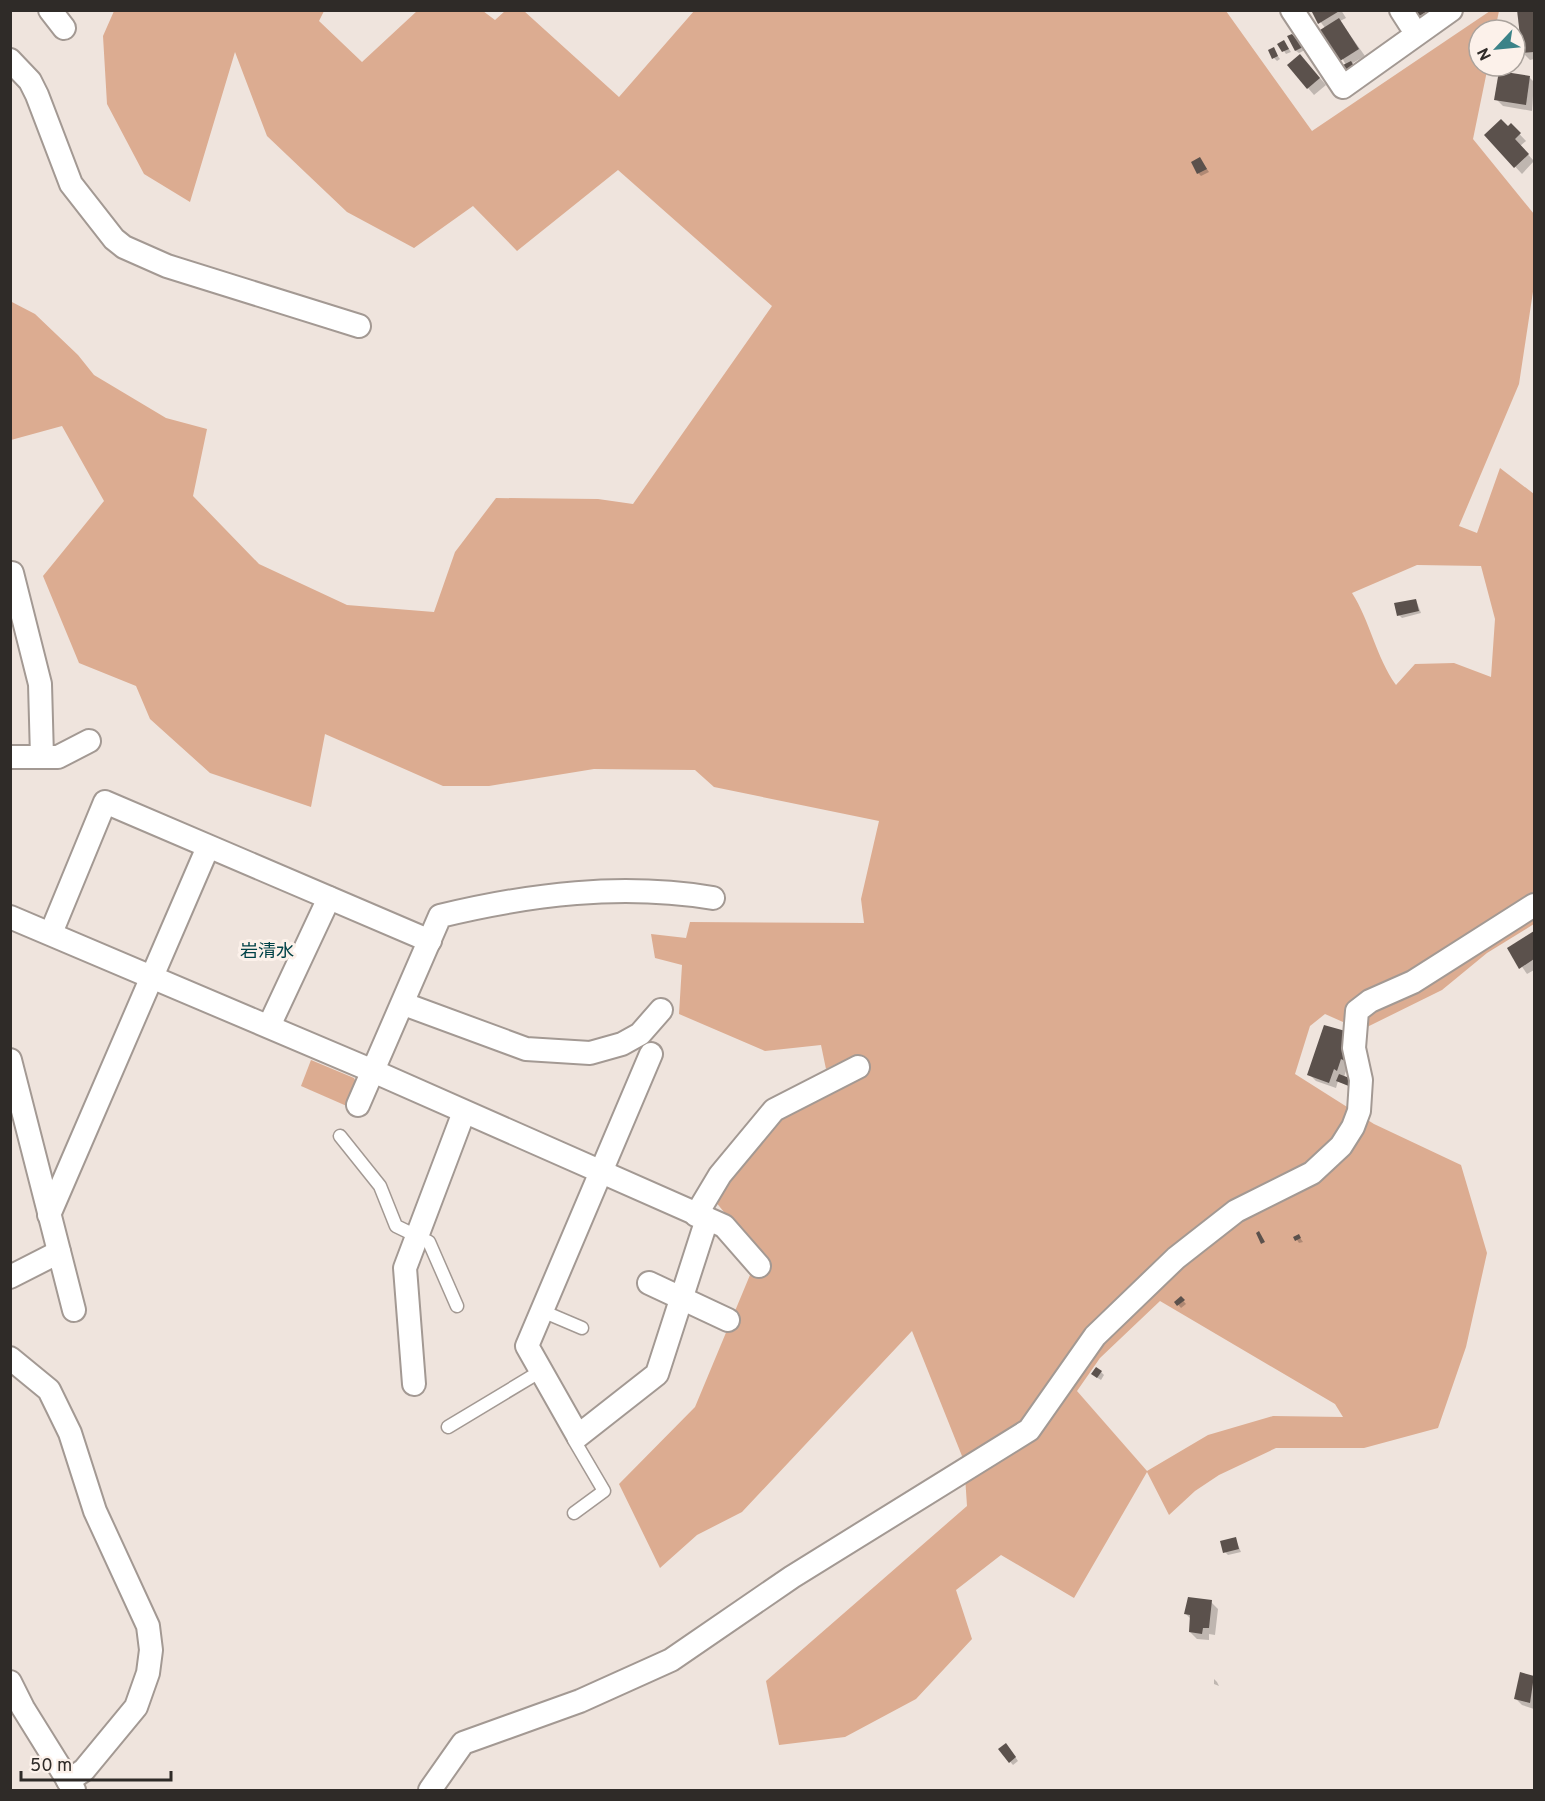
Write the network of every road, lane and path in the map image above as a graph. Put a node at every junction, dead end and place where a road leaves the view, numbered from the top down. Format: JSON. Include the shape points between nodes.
{"nodes":[{"id":1,"x":50,"y":10,"type":"edge"},
{"id":2,"x":1292,"y":10,"type":"edge"},
{"id":3,"x":1451,"y":10,"type":"edge"},
{"id":4,"x":64,"y":28,"type":"dead end"},
{"id":5,"x":10,"y":60,"type":"edge"},
{"id":6,"x":359,"y":326,"type":"dead end"},
{"id":7,"x":12,"y":573,"type":"edge"},
{"id":8,"x":89,"y":741,"type":"dead end"},
{"id":9,"x":10,"y":757,"type":"edge"},
{"id":10,"x":42,"y":757,"type":"junction"},
{"id":11,"x":208,"y":847,"type":"junction"},
{"id":12,"x":329,"y":898,"type":"junction"},
{"id":13,"x":713,"y":898,"type":"dead end"},
{"id":14,"x":1534,"y":905,"type":"edge"},
{"id":15,"x":10,"y":917,"type":"edge"},
{"id":16,"x":51,"y":933,"type":"junction"},
{"id":17,"x":430,"y":941,"type":"junction"},
{"id":18,"x":153,"y":977,"type":"junction"},
{"id":19,"x":404,"y":1004,"type":"junction"},
{"id":20,"x":661,"y":1010,"type":"dead end"},
{"id":21,"x":269,"y":1026,"type":"junction"},
{"id":22,"x":651,"y":1054,"type":"dead end"},
{"id":23,"x":10,"y":1060,"type":"edge"},
{"id":24,"x":858,"y":1067,"type":"dead end"},
{"id":25,"x":373,"y":1071,"type":"junction"},
{"id":26,"x":358,"y":1105,"type":"dead end"},
{"id":27,"x":464,"y":1112,"type":"junction"},
{"id":28,"x":340,"y":1136,"type":"dead end"},
{"id":29,"x":603,"y":1172,"type":"junction"},
{"id":30,"x":49,"y":1215,"type":"junction"},
{"id":31,"x":702,"y":1217,"type":"junction"},
{"id":32,"x":417,"y":1236,"type":"junction"},
{"id":33,"x":59,"y":1252,"type":"junction"},
{"id":34,"x":759,"y":1266,"type":"dead end"},
{"id":35,"x":10,"y":1277,"type":"edge"},
{"id":36,"x":649,"y":1283,"type":"dead end"},
{"id":37,"x":681,"y":1298,"type":"junction"},
{"id":38,"x":457,"y":1306,"type":"dead end"},
{"id":39,"x":74,"y":1310,"type":"dead end"},
{"id":40,"x":542,"y":1311,"type":"junction"},
{"id":41,"x":728,"y":1320,"type":"dead end"},
{"id":42,"x":582,"y":1328,"type":"dead end"},
{"id":43,"x":10,"y":1358,"type":"edge"},
{"id":44,"x":542,"y":1371,"type":"junction"},
{"id":45,"x":414,"y":1384,"type":"dead end"},
{"id":46,"x":448,"y":1427,"type":"dead end"},
{"id":47,"x":578,"y":1436,"type":"junction"},
{"id":48,"x":574,"y":1513,"type":"dead end"},
{"id":49,"x":10,"y":1682,"type":"edge"},
{"id":50,"x":71,"y":1786,"type":"edge"},
{"id":51,"x":430,"y":1791,"type":"edge"}],
"edges":[{"from":1,"to":4,"type":"street"},
{"from":2,"to":3,"type":"street","via":[[1343,87]]},
{"from":5,"to":6,"type":"street","via":[[33,88],[71,184],[124,247],[167,266]]},
{"from":7,"to":10,"type":"street","via":[[40,684]]},
{"from":8,"to":10,"type":"street","via":[[58,757]]},
{"from":9,"to":10,"type":"street"},
{"from":11,"to":12,"type":"street"},
{"from":11,"to":16,"type":"street","via":[[105,802]]},
{"from":11,"to":18,"type":"street"},
{"from":12,"to":17,"type":"street"},
{"from":12,"to":21,"type":"street"},
{"from":13,"to":17,"type":"street","via":[[672,891],[633,891],[563,893],[502,901],[440,916]]},
{"from":14,"to":51,"type":"street","via":[[1413,982],[1357,1011],[1354,1048],[1361,1080],[1359,1111],[1341,1146],[1312,1173],[1236,1211],[1176,1257],[1095,1336],[1029,1430],[792,1576],[671,1660],[570,1706],[463,1743]]},
{"from":15,"to":16,"type":"street"},
{"from":16,"to":18,"type":"street"},
{"from":17,"to":19,"type":"street"},
{"from":18,"to":21,"type":"street"},
{"from":18,"to":30,"type":"street"},
{"from":19,"to":20,"type":"street","via":[[526,1049],[590,1053],[640,1034]]},
{"from":19,"to":25,"type":"street"},
{"from":21,"to":25,"type":"street"},
{"from":22,"to":29,"type":"street"},
{"from":23,"to":30,"type":"street"},
{"from":24,"to":31,"type":"street","via":[[774,1110],[720,1175]]},
{"from":25,"to":26,"type":"street"},
{"from":25,"to":27,"type":"street"},
{"from":27,"to":29,"type":"street"},
{"from":27,"to":32,"type":"street"},
{"from":28,"to":32,"type":"lane","via":[[380,1186],[396,1226]]},
{"from":29,"to":31,"type":"street"},
{"from":29,"to":40,"type":"street"},
{"from":30,"to":33,"type":"street"},
{"from":31,"to":34,"type":"street","via":[[724,1226]]},
{"from":31,"to":37,"type":"street"},
{"from":32,"to":38,"type":"lane","via":[[429,1242]]},
{"from":32,"to":45,"type":"street","via":[[405,1268]]},
{"from":33,"to":35,"type":"street"},
{"from":33,"to":39,"type":"street"},
{"from":36,"to":37,"type":"street"},
{"from":37,"to":41,"type":"street"},
{"from":37,"to":47,"type":"street","via":[[657,1374]]},
{"from":40,"to":42,"type":"lane"},
{"from":40,"to":44,"type":"street","via":[[527,1346]]},
{"from":43,"to":50,"type":"street","via":[[49,1390],[70,1433],[95,1511],[148,1626],[148,1673],[136,1707]]},
{"from":44,"to":46,"type":"lane"},
{"from":44,"to":47,"type":"street"},
{"from":47,"to":48,"type":"lane","via":[[574,1440],[604,1491]]},
{"from":49,"to":50,"type":"street"}]}
